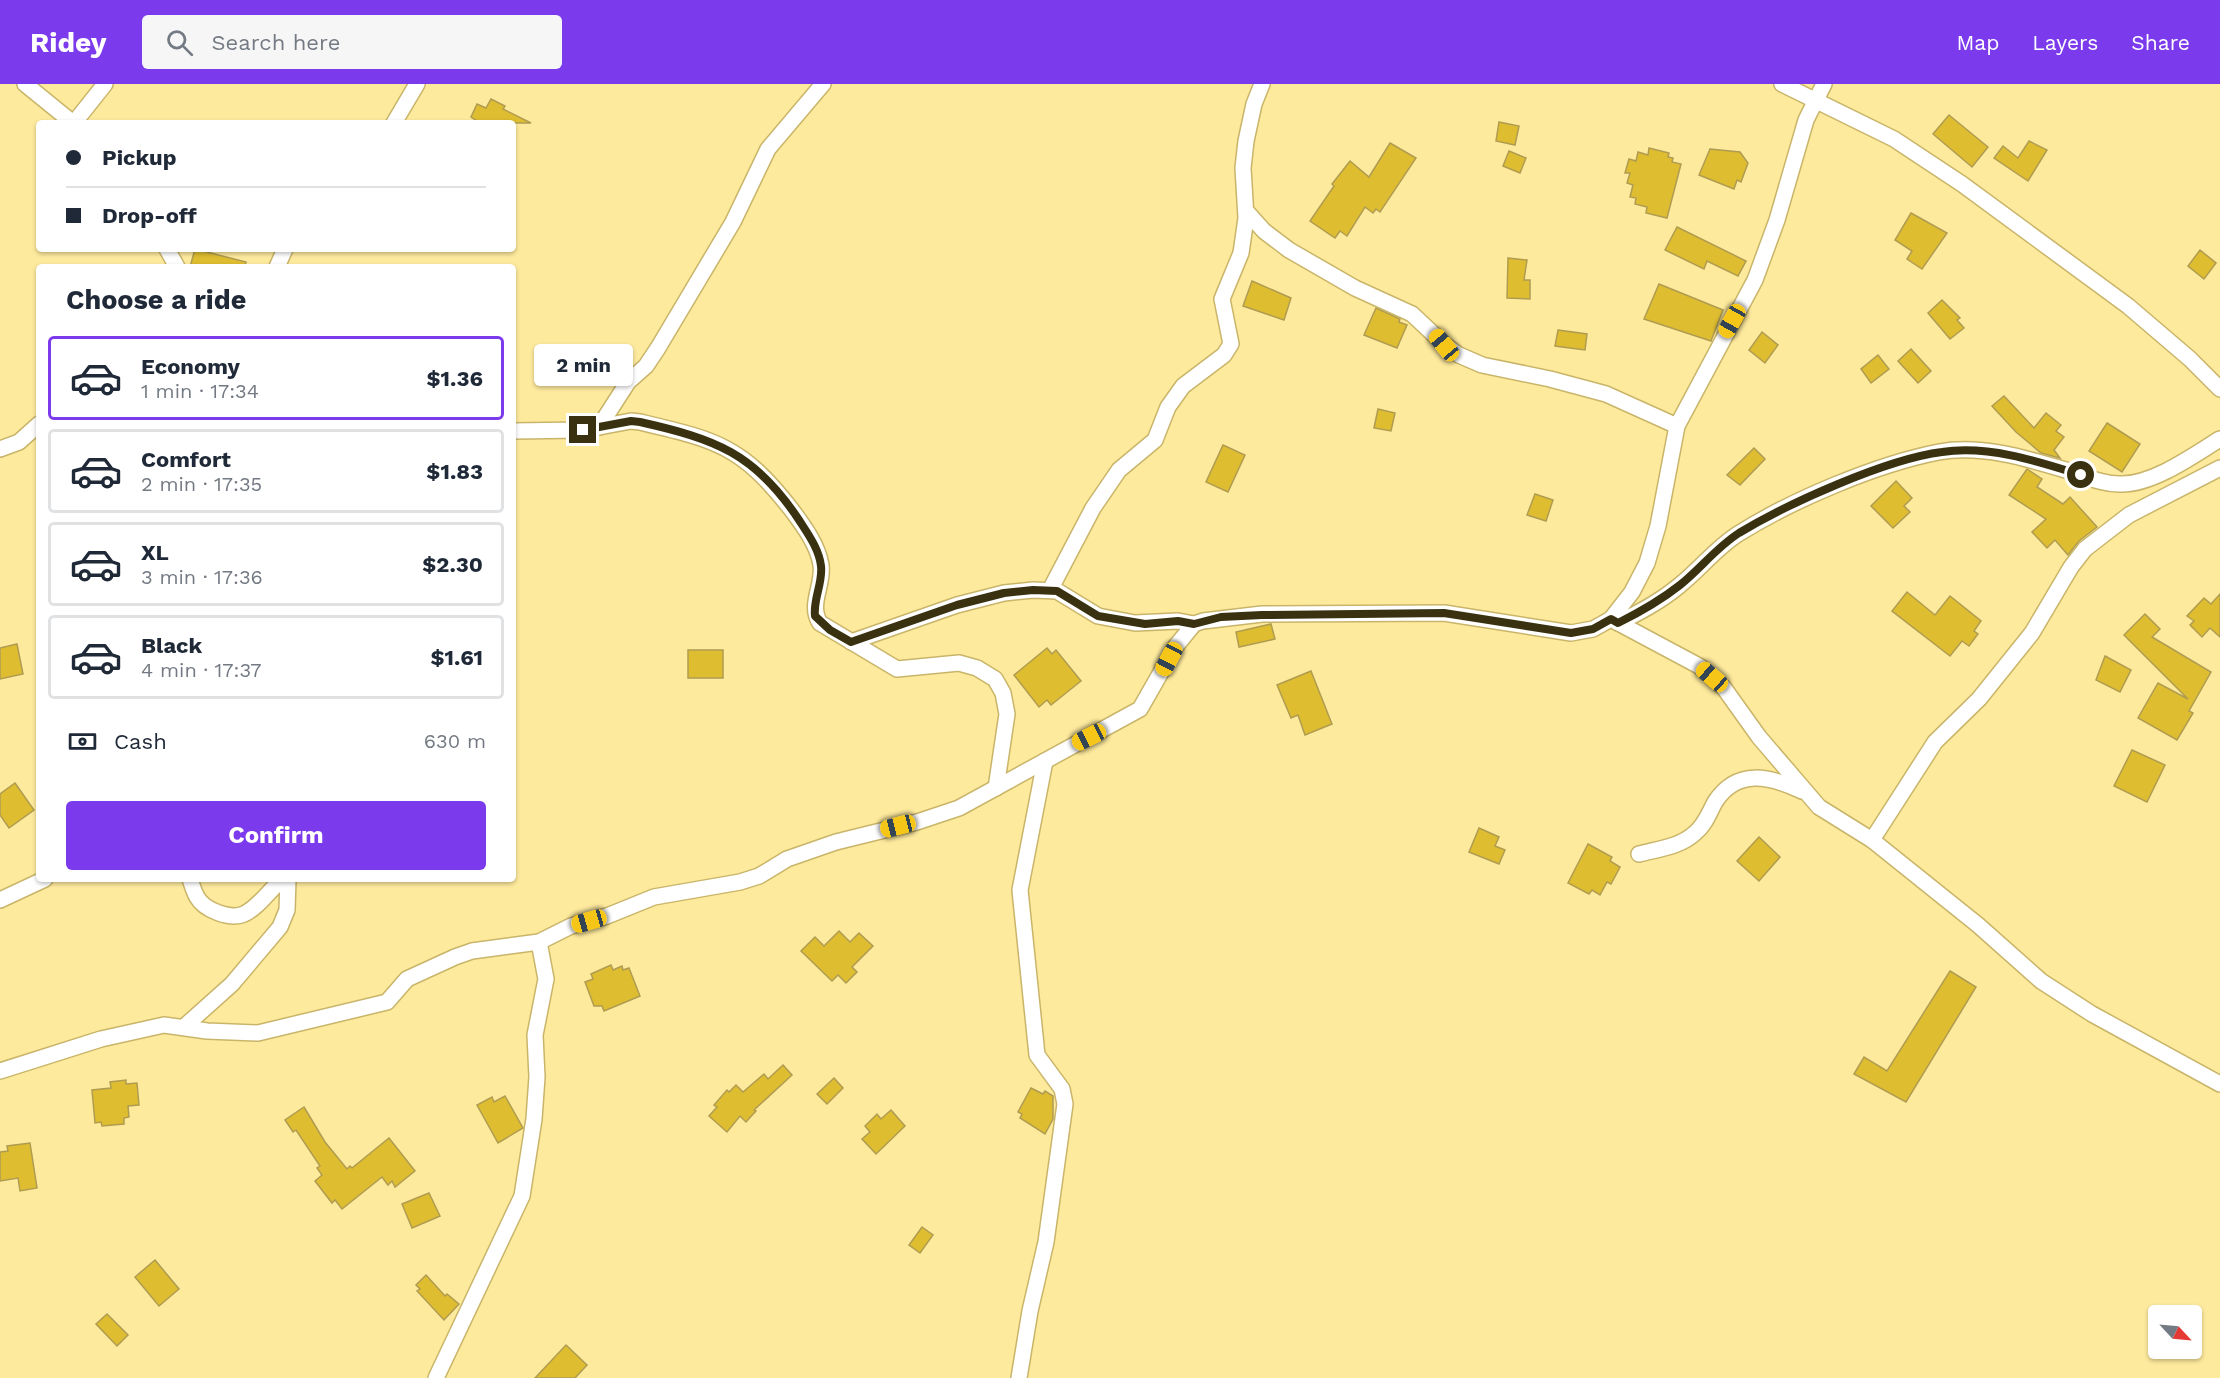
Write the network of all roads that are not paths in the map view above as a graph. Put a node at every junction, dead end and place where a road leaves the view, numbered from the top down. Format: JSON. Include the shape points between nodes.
{"nodes":[{"id":1,"x":24,"y":84,"type":"edge"},
{"id":2,"x":105,"y":84,"type":"edge"},
{"id":3,"x":417,"y":84,"type":"edge"},
{"id":4,"x":823,"y":84,"type":"edge"},
{"id":5,"x":1262,"y":84,"type":"edge"},
{"id":6,"x":1782,"y":84,"type":"edge"},
{"id":7,"x":1824,"y":84,"type":"edge"},
{"id":8,"x":1814,"y":100,"type":"junction"},
{"id":9,"x":70,"y":120,"type":"edge"},
{"id":10,"x":76,"y":120,"type":"edge"},
{"id":11,"x":396,"y":120,"type":"edge"},
{"id":12,"x":1246,"y":211,"type":"junction"},
{"id":13,"x":2220,"y":389,"type":"edge"},
{"id":14,"x":1677,"y":426,"type":"junction"},
{"id":15,"x":36,"y":427,"type":"edge"},
{"id":16,"x":599,"y":427,"type":"junction"},
{"id":17,"x":516,"y":430,"type":"edge"},
{"id":18,"x":2220,"y":439,"type":"edge"},
{"id":19,"x":0,"y":449,"type":"edge"},
{"id":20,"x":2220,"y":468,"type":"edge"},
{"id":21,"x":1050,"y":590,"type":"junction"},
{"id":22,"x":1615,"y":621,"type":"junction"},
{"id":23,"x":1194,"y":624,"type":"junction"},
{"id":24,"x":851,"y":642,"type":"junction"},
{"id":25,"x":1045,"y":761,"type":"junction"},
{"id":26,"x":996,"y":788,"type":"junction"},
{"id":27,"x":1804,"y":792,"type":"junction"},
{"id":28,"x":1872,"y":840,"type":"junction"},
{"id":29,"x":1639,"y":854,"type":"dead end"},
{"id":30,"x":39,"y":882,"type":"edge"},
{"id":31,"x":191,"y":882,"type":"edge"},
{"id":32,"x":282,"y":882,"type":"edge"},
{"id":33,"x":285,"y":882,"type":"edge"},
{"id":34,"x":0,"y":900,"type":"edge"},
{"id":35,"x":538,"y":942,"type":"junction"},
{"id":36,"x":185,"y":1026,"type":"junction"},
{"id":37,"x":0,"y":1071,"type":"edge"},
{"id":38,"x":2220,"y":1084,"type":"edge"},
{"id":39,"x":436,"y":1378,"type":"edge"},
{"id":40,"x":1019,"y":1378,"type":"edge"}],
"edges":[{"from":1,"to":9,"type":"street"},
{"from":2,"to":10,"type":"street"},
{"from":3,"to":11,"type":"street"},
{"from":4,"to":16,"type":"street","via":[[768,149],[733,222],[658,348],[628,382]]},
{"from":5,"to":12,"type":"street","via":[[1246,141]]},
{"from":6,"to":8,"type":"street"},
{"from":7,"to":8,"type":"street"},
{"from":8,"to":13,"type":"street","via":[[1894,139],[2018,223],[2128,306]]},
{"from":8,"to":14,"type":"street","via":[[1755,280]]},
{"from":12,"to":14,"type":"street","via":[[1289,250],[1355,288],[1412,314],[1459,355],[1482,365],[1606,394]]},
{"from":12,"to":21,"type":"street","via":[[1241,253],[1222,300],[1232,340],[1229,349],[1183,386],[1168,407],[1155,440],[1119,470],[1093,508]]},
{"from":14,"to":22,"type":"street","via":[[1654,543]]},
{"from":15,"to":19,"type":"street","via":[[19,442]]},
{"from":16,"to":17,"type":"street","via":[[565,432]]},
{"from":16,"to":24,"type":"street","via":[[631,421],[652,425],[702,437],[750,463],[796,515],[818,553],[821,566],[815,616]]},
{"from":18,"to":22,"type":"street","via":[[2181,464],[2122,484],[2026,458],[1975,452],[1942,452],[1899,463],[1870,472],[1738,533],[1681,585],[1657,602]]},
{"from":20,"to":28,"type":"street","via":[[2129,515],[2085,549],[2032,633],[1979,699],[1935,742]]},
{"from":21,"to":23,"type":"street","via":[[1098,616],[1135,623]]},
{"from":21,"to":24,"type":"street","via":[[985,597]]},
{"from":22,"to":23,"type":"street","via":[[1571,633],[1432,612],[1221,617]]},
{"from":22,"to":27,"type":"street","via":[[1700,666],[1724,688]]},
{"from":23,"to":25,"type":"street","via":[[1176,646],[1140,709]]},
{"from":24,"to":26,"type":"street","via":[[897,669],[959,663],[995,679],[1003,693],[1007,714]]},
{"from":25,"to":26,"type":"street"},
{"from":25,"to":40,"type":"street","via":[[1020,890],[1037,1055],[1062,1089],[1065,1104],[1046,1242]]},
{"from":26,"to":35,"type":"street","via":[[959,808],[826,846],[788,859],[759,876],[654,897]]},
{"from":27,"to":28,"type":"street","via":[[1832,817]]},
{"from":27,"to":29,"type":"street","via":[[1772,780],[1738,780],[1722,792],[1695,834],[1671,846]]},
{"from":28,"to":38,"type":"street","via":[[2041,981],[2101,1019]]},
{"from":30,"to":34,"type":"street"},
{"from":31,"to":32,"type":"street","via":[[203,904],[237,916],[250,910]]},
{"from":33,"to":36,"type":"street","via":[[287,910],[280,927],[232,984]]},
{"from":35,"to":36,"type":"street","via":[[472,951],[407,979],[387,1002],[283,1028],[258,1033]]},
{"from":35,"to":39,"type":"street","via":[[546,979],[535,1035],[536,1085],[525,1186]]},
{"from":36,"to":37,"type":"street","via":[[164,1025],[101,1039]]}]}
